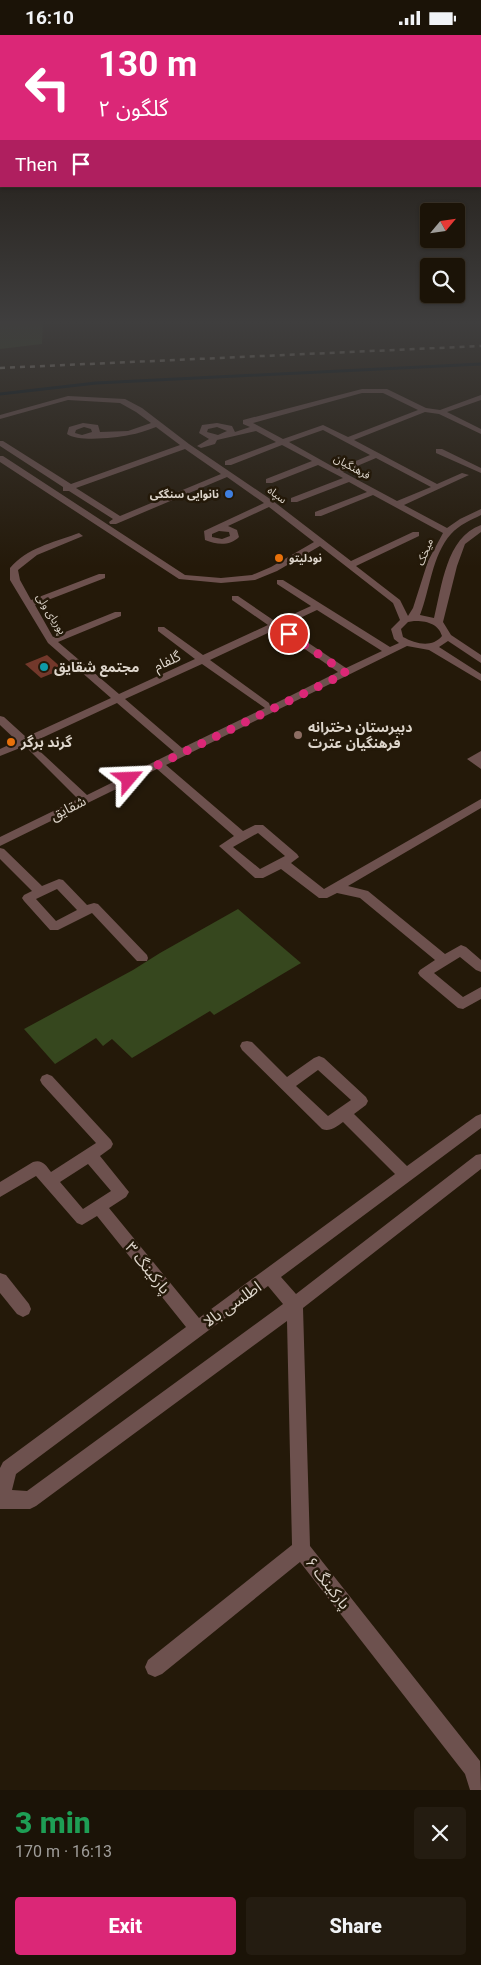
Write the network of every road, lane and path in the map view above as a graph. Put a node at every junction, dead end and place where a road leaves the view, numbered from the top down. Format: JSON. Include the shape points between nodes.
{"nodes":[{"id":1,"x":50,"y":403,"type":"edge"},
{"id":2,"x":126,"y":403,"type":"edge"},
{"id":3,"x":317,"y":403,"type":"edge"},
{"id":4,"x":409,"y":403,"type":"edge"},
{"id":5,"x":465,"y":403,"type":"edge"},
{"id":6,"x":424,"y":410,"type":"junction"},
{"id":7,"x":441,"y":412,"type":"junction"},
{"id":8,"x":0,"y":417,"type":"edge"},
{"id":9,"x":158,"y":424,"type":"junction"},
{"id":10,"x":257,"y":428,"type":"junction"},
{"id":11,"x":481,"y":432,"type":"edge"},
{"id":12,"x":94,"y":435,"type":"dead end"},
{"id":13,"x":227,"y":436,"type":"junction"},
{"id":14,"x":214,"y":437,"type":"junction"},
{"id":15,"x":347,"y":440,"type":"junction"},
{"id":16,"x":283,"y":442,"type":"junction"},
{"id":17,"x":0,"y":443,"type":"edge"},
{"id":18,"x":186,"y":446,"type":"junction"},
{"id":19,"x":201,"y":446,"type":"dead end"},
{"id":20,"x":439,"y":451,"type":"dead end"},
{"id":21,"x":377,"y":455,"type":"junction"},
{"id":22,"x":0,"y":457,"type":"edge"},
{"id":23,"x":318,"y":461,"type":"junction"},
{"id":24,"x":228,"y":463,"type":"dead end"},
{"id":25,"x":336,"y":471,"type":"junction"},
{"id":26,"x":481,"y":471,"type":"edge"},
{"id":27,"x":228,"y":475,"type":"junction"},
{"id":28,"x":465,"y":475,"type":"dead end"},
{"id":29,"x":349,"y":479,"type":"junction"},
{"id":30,"x":269,"y":481,"type":"dead end"},
{"id":31,"x":70,"y":487,"type":"junction"},
{"id":32,"x":437,"y":487,"type":"junction"},
{"id":33,"x":372,"y":491,"type":"junction"},
{"id":34,"x":54,"y":493,"type":"junction"},
{"id":35,"x":294,"y":500,"type":"dead end"},
{"id":36,"x":270,"y":503,"type":"junction"},
{"id":37,"x":396,"y":505,"type":"junction"},
{"id":38,"x":481,"y":513,"type":"edge"},
{"id":39,"x":318,"y":514,"type":"dead end"},
{"id":40,"x":119,"y":519,"type":"junction"},
{"id":41,"x":105,"y":526,"type":"junction"},
{"id":42,"x":217,"y":528,"type":"dead end"},
{"id":43,"x":481,"y":528,"type":"edge"},
{"id":44,"x":447,"y":533,"type":"junction"},
{"id":45,"x":416,"y":534,"type":"dead end"},
{"id":46,"x":79,"y":536,"type":"dead end"},
{"id":47,"x":319,"y":543,"type":"junction"},
{"id":48,"x":350,"y":565,"type":"junction"},
{"id":49,"x":102,"y":576,"type":"dead end"},
{"id":50,"x":280,"y":582,"type":"dead end"},
{"id":51,"x":235,"y":599,"type":"dead end"},
{"id":52,"x":29,"y":604,"type":"junction"},
{"id":53,"x":318,"y":606,"type":"junction"},
{"id":54,"x":118,"y":614,"type":"dead end"},
{"id":55,"x":410,"y":619,"type":"junction"},
{"id":56,"x":438,"y":623,"type":"junction"},
{"id":57,"x":276,"y":626,"type":"junction"},
{"id":58,"x":161,"y":629,"type":"dead end"},
{"id":59,"x":289,"y":634,"type":"dead end"},
{"id":60,"x":447,"y":636,"type":"junction"},
{"id":61,"x":51,"y":641,"type":"junction"},
{"id":62,"x":406,"y":643,"type":"junction"},
{"id":63,"x":430,"y":647,"type":"junction"},
{"id":64,"x":389,"y":651,"type":"junction"},
{"id":65,"x":203,"y":660,"type":"junction"},
{"id":66,"x":481,"y":660,"type":"edge"},
{"id":67,"x":346,"y":673,"type":"junction"},
{"id":68,"x":481,"y":678,"type":"edge"},
{"id":69,"x":118,"y":699,"type":"junction"},
{"id":70,"x":265,"y":705,"type":"dead end"},
{"id":71,"x":0,"y":719,"type":"edge"},
{"id":72,"x":27,"y":744,"type":"junction"},
{"id":73,"x":0,"y":753,"type":"edge"},
{"id":74,"x":181,"y":753,"type":"junction"},
{"id":75,"x":481,"y":754,"type":"edge"},
{"id":76,"x":158,"y":764,"type":"junction"},
{"id":77,"x":481,"y":765,"type":"edge"},
{"id":78,"x":85,"y":800,"type":"junction"},
{"id":79,"x":481,"y":803,"type":"edge"},
{"id":80,"x":242,"y":837,"type":"junction"},
{"id":81,"x":0,"y":842,"type":"edge"},
{"id":82,"x":0,"y":852,"type":"edge"},
{"id":83,"x":282,"y":863,"type":"junction"},
{"id":84,"x":336,"y":888,"type":"junction"},
{"id":85,"x":41,"y":892,"type":"junction"},
{"id":86,"x":85,"y":911,"type":"junction"},
{"id":87,"x":142,"y":957,"type":"dead end"},
{"id":88,"x":444,"y":961,"type":"junction"},
{"id":89,"x":481,"y":967,"type":"edge"},
{"id":90,"x":481,"y":993,"type":"edge"},
{"id":91,"x":247,"y":1046,"type":"dead end"},
{"id":92,"x":47,"y":1080,"type":"dead end"},
{"id":93,"x":286,"y":1085,"type":"junction"},
{"id":94,"x":343,"y":1113,"type":"junction"},
{"id":95,"x":481,"y":1120,"type":"edge"},
{"id":96,"x":90,"y":1155,"type":"junction"},
{"id":97,"x":478,"y":1167,"type":"edge"},
{"id":98,"x":406,"y":1175,"type":"junction"},
{"id":99,"x":51,"y":1180,"type":"junction"},
{"id":100,"x":0,"y":1191,"type":"edge"},
{"id":101,"x":99,"y":1207,"type":"junction"},
{"id":102,"x":270,"y":1277,"type":"junction"},
{"id":103,"x":0,"y":1280,"type":"edge"},
{"id":104,"x":294,"y":1305,"type":"junction"},
{"id":105,"x":23,"y":1309,"type":"dead end"},
{"id":106,"x":198,"y":1329,"type":"junction"},
{"id":107,"x":0,"y":1499,"type":"edge"},
{"id":108,"x":301,"y":1549,"type":"junction"},
{"id":109,"x":155,"y":1667,"type":"dead end"},
{"id":110,"x":481,"y":1790,"type":"edge"}],
"edges":[{"from":1,"to":8,"type":"street","name":"سپاه"},
{"from":2,"to":9,"type":"street","name":"سپاه"},
{"from":3,"to":10,"type":"street","name":"فرهنگیان","via":[[246,422]]},
{"from":4,"to":6,"type":"street","name":"فرهنگیان"},
{"from":5,"to":7,"type":"street"},
{"from":6,"to":7,"type":"street"},
{"from":6,"to":15,"type":"street"},
{"from":7,"to":11,"type":"street"},
{"from":9,"to":12,"type":"street","via":[[129,433]]},
{"from":9,"to":18,"type":"street","name":"سپاه"},
{"from":10,"to":13,"type":"street"},
{"from":10,"to":16,"type":"street","name":"فرهنگیان"},
{"from":13,"to":14,"type":"street"},
{"from":13,"to":14,"type":"street","via":[[231,430],[226,426],[213,425],[203,429],[206,435]]},
{"from":14,"to":19,"type":"street","via":[[212,442]]},
{"from":15,"to":16,"type":"street","via":[[323,427]]},
{"from":15,"to":21,"type":"street"},
{"from":16,"to":23,"type":"street","name":"فرهنگیان"},
{"from":16,"to":24,"type":"street"},
{"from":17,"to":31,"type":"street"},
{"from":18,"to":27,"type":"street","name":"سپاه"},
{"from":18,"to":31,"type":"street"},
{"from":20,"to":26,"type":"street"},
{"from":21,"to":25,"type":"street"},
{"from":21,"to":32,"type":"street"},
{"from":22,"to":34,"type":"street"},
{"from":23,"to":25,"type":"street","name":"فرهنگیان"},
{"from":23,"to":30,"type":"street"},
{"from":25,"to":29,"type":"street","name":"فرهنگیان"},
{"from":27,"to":36,"type":"street","name":"سپاه"},
{"from":27,"to":40,"type":"street"},
{"from":28,"to":32,"type":"street"},
{"from":29,"to":33,"type":"street","name":"فرهنگیان"},
{"from":29,"to":35,"type":"street"},
{"from":31,"to":34,"type":"street"},
{"from":31,"to":40,"type":"street"},
{"from":32,"to":37,"type":"street"},
{"from":33,"to":37,"type":"street","name":"فرهنگیان"},
{"from":33,"to":39,"type":"street"},
{"from":34,"to":41,"type":"street"},
{"from":36,"to":42,"type":"street"},
{"from":36,"to":47,"type":"street","name":"سپاه"},
{"from":37,"to":44,"type":"street","name":"فرهنگیان"},
{"from":38,"to":44,"type":"street","name":"میخک","via":[[463,520]]},
{"from":40,"to":41,"type":"street"},
{"from":41,"to":47,"type":"street","via":[[182,577],[212,581],[246,579],[266,572]]},
{"from":43,"to":56,"type":"street","via":[[462,543],[452,566]]},
{"from":44,"to":55,"type":"street","name":"میخک","via":[[438,545],[420,605]]},
{"from":45,"to":48,"type":"street"},
{"from":46,"to":52,"type":"street","name":"پوریای ولی","via":[[27,556],[13,570]]},
{"from":47,"to":48,"type":"street","name":"سپاه"},
{"from":48,"to":55,"type":"street","name":"سپاه","via":[[397,602]]},
{"from":49,"to":52,"type":"street"},
{"from":50,"to":53,"type":"street"},
{"from":51,"to":57,"type":"street"},
{"from":52,"to":61,"type":"street","name":"پوریای ولی"},
{"from":53,"to":57,"type":"street","name":"گلفام"},
{"from":53,"to":64,"type":"street"},
{"from":54,"to":61,"type":"street"},
{"from":55,"to":56,"type":"street","via":[[429,619]]},
{"from":55,"to":62,"type":"street","name":"میخک","via":[[396,629],[399,639]]},
{"from":56,"to":60,"type":"street","via":[[446,629]]},
{"from":57,"to":65,"type":"street","name":"گلفام"},
{"from":58,"to":65,"type":"street"},
{"from":59,"to":67,"type":"street"},
{"from":60,"to":63,"type":"street","via":[[441,643]]},
{"from":60,"to":66,"type":"street"},
{"from":61,"to":69,"type":"street","name":"پوریای ولی"},
{"from":62,"to":63,"type":"street"},
{"from":62,"to":64,"type":"street","name":"شقایق"},
{"from":63,"to":68,"type":"street"},
{"from":64,"to":67,"type":"street","name":"شقایق"},
{"from":65,"to":69,"type":"street","name":"گلفام"},
{"from":65,"to":70,"type":"street"},
{"from":67,"to":74,"type":"street","name":"شقایق"},
{"from":69,"to":72,"type":"street","name":"گلفام"},
{"from":69,"to":74,"type":"street","name":"پوریای ولی"},
{"from":71,"to":72,"type":"street"},
{"from":72,"to":73,"type":"street","name":"گلفام"},
{"from":72,"to":78,"type":"street"},
{"from":74,"to":76,"type":"street","name":"شقایق"},
{"from":75,"to":77,"type":"street","via":[[472,759]]},
{"from":76,"to":78,"type":"street","name":"شقایق"},
{"from":76,"to":80,"type":"street"},
{"from":78,"to":81,"type":"street","name":"شقایق"},
{"from":79,"to":84,"type":"street"},
{"from":80,"to":83,"type":"street","via":[[259,828],[293,857]]},
{"from":80,"to":83,"type":"street","via":[[226,846],[259,875]]},
{"from":82,"to":85,"type":"street"},
{"from":83,"to":84,"type":"street","via":[[323,895]]},
{"from":84,"to":88,"type":"street","via":[[364,895]]},
{"from":85,"to":86,"type":"street","via":[[59,883]]},
{"from":85,"to":86,"type":"street","via":[[28,899],[54,927]]},
{"from":86,"to":87,"type":"street","via":[[94,907]]},
{"from":88,"to":89,"type":"street","via":[[460,950]]},
{"from":88,"to":90,"type":"street","via":[[426,973],[462,1004]]},
{"from":91,"to":93,"type":"street"},
{"from":92,"to":96,"type":"street","via":[[106,1144]]},
{"from":93,"to":94,"type":"street","via":[[327,1125]]},
{"from":93,"to":94,"type":"street","via":[[319,1062],[360,1101]]},
{"from":94,"to":98,"type":"street"},
{"from":95,"to":98,"type":"street","name":"اطلسی بالا"},
{"from":96,"to":99,"type":"street"},
{"from":96,"to":101,"type":"street","via":[[122,1191]]},
{"from":97,"to":104,"type":"street","name":"اطلسی بالا"},
{"from":98,"to":102,"type":"street","name":"اطلسی بالا"},
{"from":99,"to":100,"type":"street","via":[[38,1167]]},
{"from":99,"to":101,"type":"street","via":[[82,1218]]},
{"from":101,"to":106,"type":"street","name":"پارکینگ ۳"},
{"from":102,"to":104,"type":"street"},
{"from":102,"to":106,"type":"street","name":"اطلسی بالا"},
{"from":103,"to":105,"type":"street"},
{"from":104,"to":107,"type":"street","name":"اطلسی بالا","via":[[30,1500]]},
{"from":104,"to":108,"type":"street","name":"پارکینگ ۶"},
{"from":106,"to":107,"type":"street","name":"اطلسی بالا","via":[[9,1468]]},
{"from":108,"to":109,"type":"street"},
{"from":108,"to":110,"type":"street","name":"پارکینگ ۶","via":[[473,1768]]}]}
